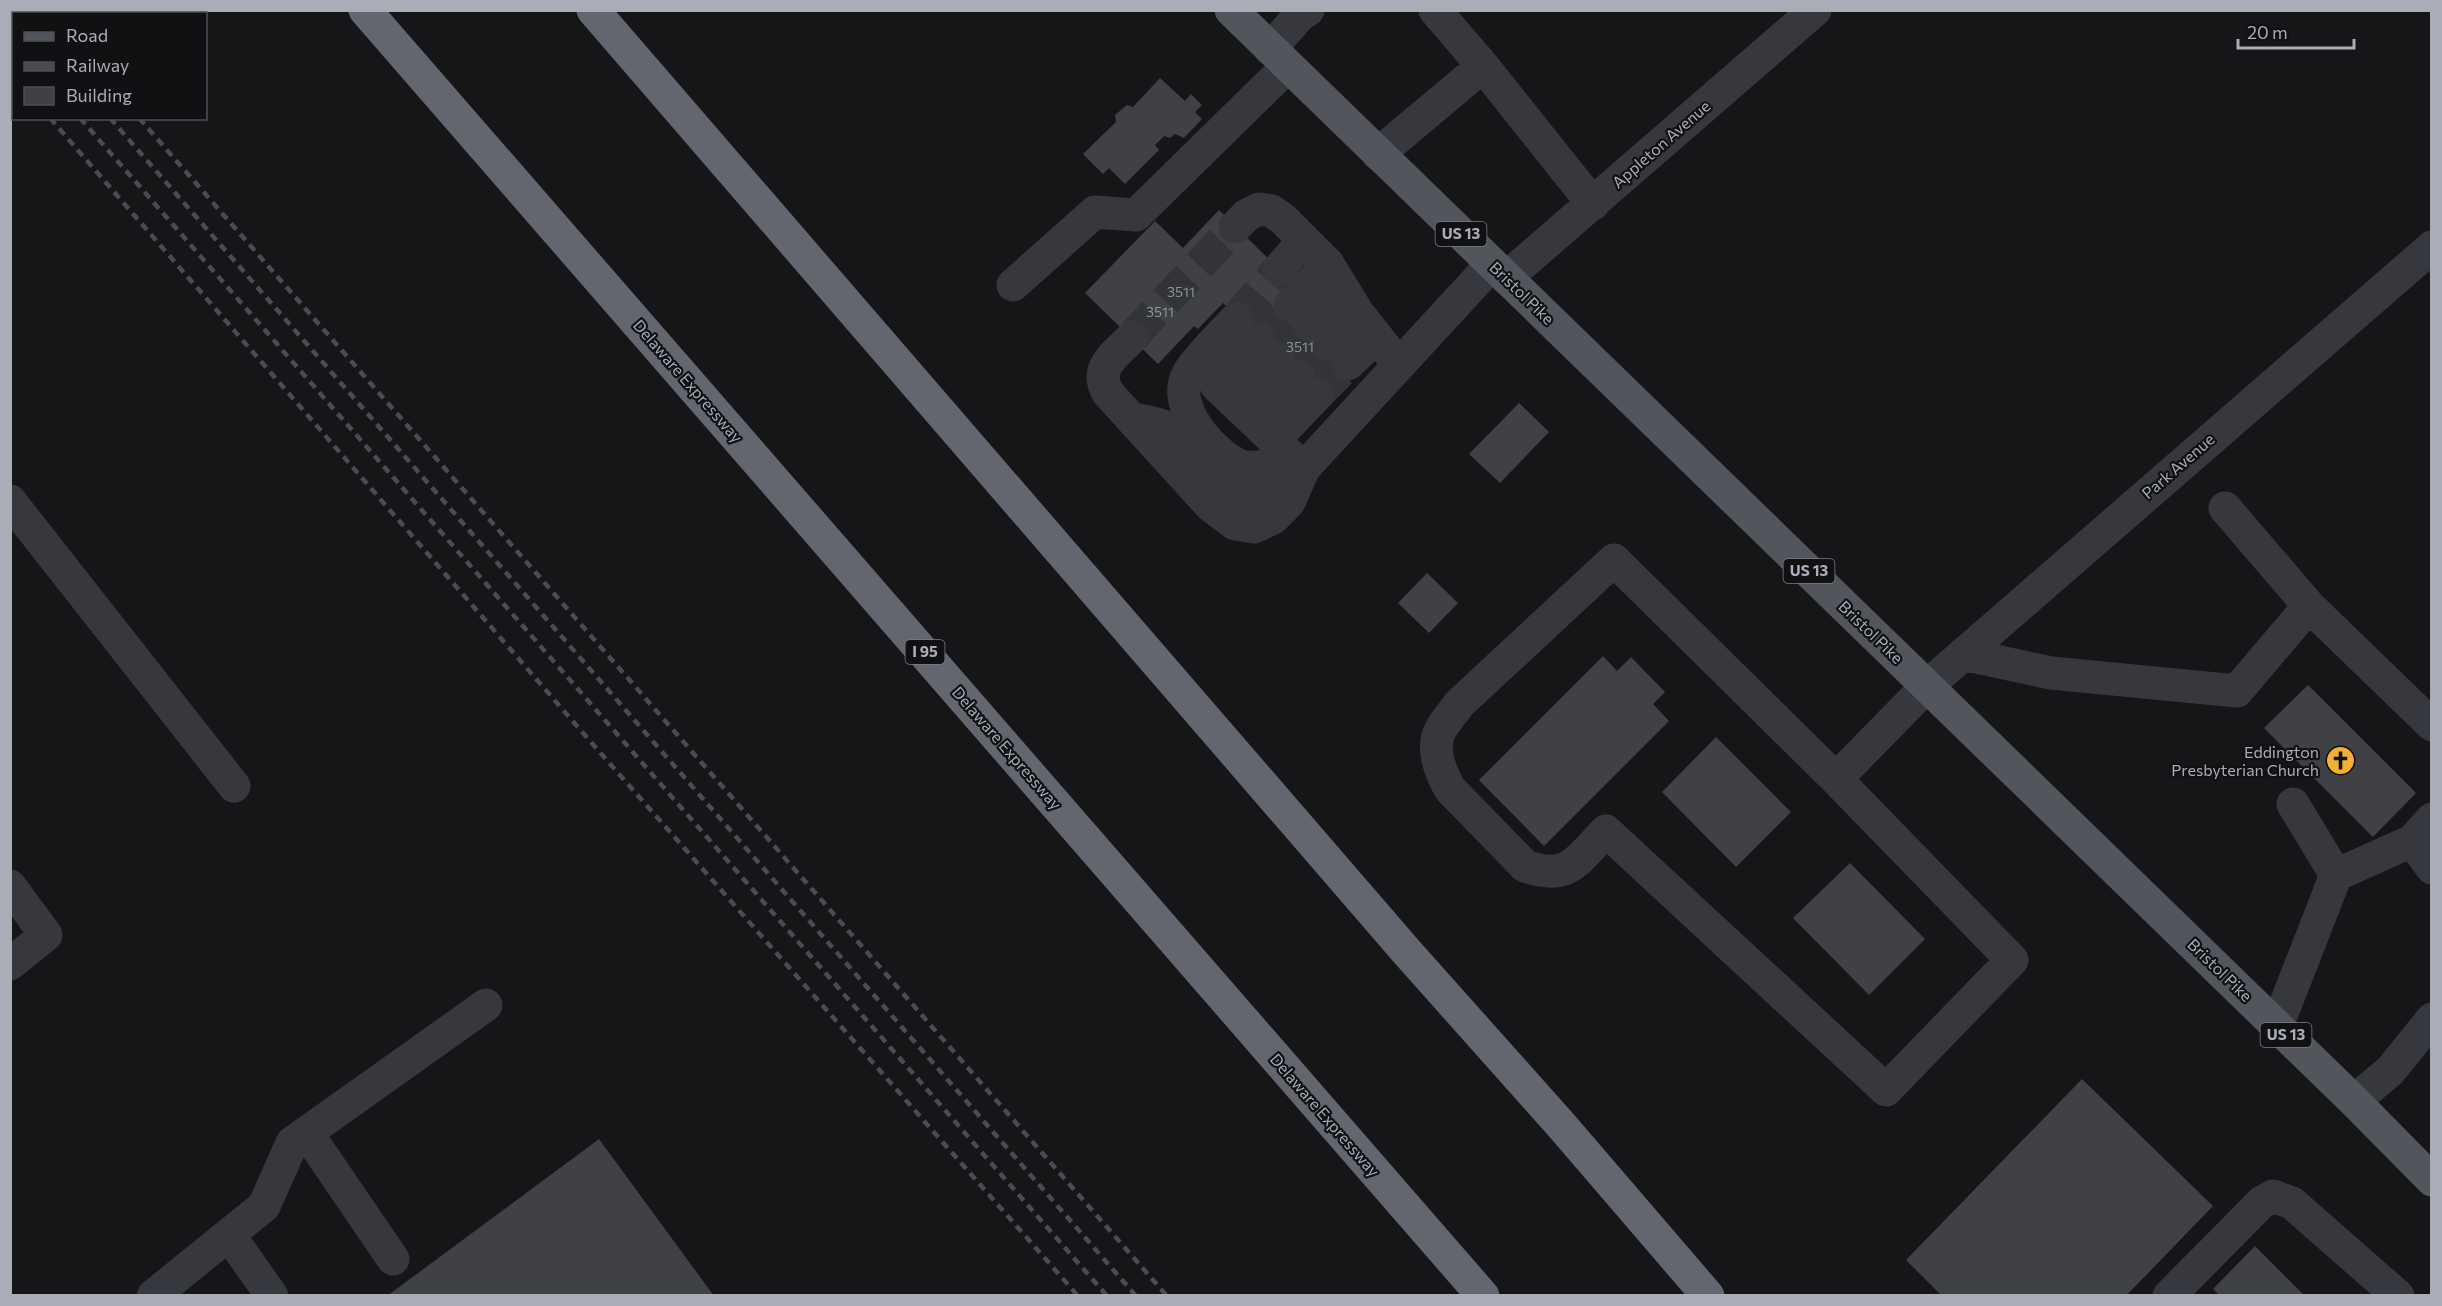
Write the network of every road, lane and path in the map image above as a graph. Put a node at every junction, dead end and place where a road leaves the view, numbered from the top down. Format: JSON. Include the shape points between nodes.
{"nodes":[{"id":1,"x":365,"y":10,"type":"edge"},
{"id":2,"x":593,"y":10,"type":"edge"},
{"id":3,"x":1231,"y":10,"type":"edge"},
{"id":4,"x":1308,"y":10,"type":"edge"},
{"id":5,"x":1435,"y":10,"type":"edge"},
{"id":6,"x":1815,"y":10,"type":"edge"},
{"id":7,"x":1280,"y":57,"type":"junction"},
{"id":8,"x":1483,"y":66,"type":"junction"},
{"id":9,"x":1378,"y":154,"type":"junction"},
{"id":10,"x":1593,"y":204,"type":"junction"},
{"id":11,"x":1235,"y":226,"type":"tunnel mouth"},
{"id":12,"x":1304,"y":240,"type":"junction"},
{"id":13,"x":2432,"y":248,"type":"edge"},
{"id":14,"x":1279,"y":268,"type":"tunnel mouth"},
{"id":15,"x":1499,"y":271,"type":"junction"},
{"id":16,"x":1334,"y":275,"type":"junction"},
{"id":17,"x":1013,"y":285,"type":"dead end"},
{"id":18,"x":1367,"y":325,"type":"junction"},
{"id":19,"x":1132,"y":338,"type":"tunnel mouth"},
{"id":20,"x":1278,"y":357,"type":"junction"},
{"id":21,"x":1399,"y":365,"type":"junction"},
{"id":22,"x":1271,"y":437,"type":"junction"},
{"id":23,"x":10,"y":501,"type":"edge"},
{"id":24,"x":2225,"y":508,"type":"dead end"},
{"id":25,"x":2309,"y":606,"type":"junction"},
{"id":26,"x":1963,"y":654,"type":"junction"},
{"id":27,"x":1926,"y":686,"type":"junction"},
{"id":28,"x":2432,"y":725,"type":"edge"},
{"id":29,"x":1836,"y":779,"type":"junction"},
{"id":30,"x":234,"y":786,"type":"dead end"},
{"id":31,"x":2293,"y":804,"type":"dead end"},
{"id":32,"x":2422,"y":830,"type":"edge"},
{"id":33,"x":2432,"y":868,"type":"edge"},
{"id":34,"x":2336,"y":875,"type":"junction"},
{"id":35,"x":10,"y":886,"type":"edge"},
{"id":36,"x":10,"y":964,"type":"edge"},
{"id":37,"x":486,"y":1005,"type":"dead end"},
{"id":38,"x":2432,"y":1019,"type":"edge"},
{"id":39,"x":2277,"y":1026,"type":"junction"},
{"id":40,"x":2354,"y":1101,"type":"junction"},
{"id":41,"x":307,"y":1133,"type":"junction"},
{"id":42,"x":2432,"y":1179,"type":"edge"},
{"id":43,"x":229,"y":1235,"type":"junction"},
{"id":44,"x":393,"y":1259,"type":"dead end"},
{"id":45,"x":2182,"y":1291,"type":"edge"},
{"id":46,"x":153,"y":1296,"type":"edge"},
{"id":47,"x":272,"y":1296,"type":"edge"},
{"id":48,"x":1483,"y":1296,"type":"edge"},
{"id":49,"x":1708,"y":1296,"type":"edge"},
{"id":50,"x":2398,"y":1296,"type":"edge"}],
"edges":[{"from":1,"to":48,"type":"highway","name":"Delaware Expressway","number":"I 95"},
{"from":2,"to":49,"type":"highway"},
{"from":3,"to":7,"type":"main road","name":"Bristol Pike","number":"US 13"},
{"from":4,"to":7,"type":"street","via":[[1300,15]]},
{"from":5,"to":8,"type":"street"},
{"from":6,"to":10,"type":"street","name":"Appleton Avenue"},
{"from":7,"to":9,"type":"main road","name":"Bristol Pike","number":"US 13"},
{"from":7,"to":17,"type":"street","via":[[1136,215],[1095,212]]},
{"from":8,"to":9,"type":"street"},
{"from":8,"to":10,"type":"street"},
{"from":9,"to":15,"type":"main road","name":"Bristol Pike","number":"US 13"},
{"from":10,"to":15,"type":"street","name":"Appleton Avenue"},
{"from":11,"to":12,"type":"street","via":[[1259,209],[1272,211]]},
{"from":12,"to":14,"type":"street"},
{"from":12,"to":16,"type":"street"},
{"from":13,"to":26,"type":"street","name":"Park Avenue"},
{"from":15,"to":21,"type":"street","name":"Appleton Avenue"},
{"from":15,"to":27,"type":"main road","name":"Bristol Pike","number":"US 13"},
{"from":16,"to":18,"type":"street"},
{"from":16,"to":18,"type":"street","via":[[1319,334]]},
{"from":18,"to":21,"type":"street"},
{"from":19,"to":22,"type":"street","via":[[1105,366],[1102,384],[1210,506],[1235,524],[1254,527],[1273,518],[1289,502]]},
{"from":20,"to":22,"type":"street"},
{"from":20,"to":22,"type":"street","via":[[1216,384]]},
{"from":20,"to":22,"type":"street","via":[[1187,375],[1183,397],[1186,413],[1220,454],[1243,467],[1264,467]]},
{"from":21,"to":22,"type":"street","name":"Appleton Avenue"},
{"from":23,"to":30,"type":"street"},
{"from":24,"to":25,"type":"street"},
{"from":25,"to":26,"type":"street","via":[[2237,691],[2051,673]]},
{"from":25,"to":28,"type":"street"},
{"from":26,"to":27,"type":"street","name":"Park Avenue"},
{"from":27,"to":29,"type":"street","name":"Park Avenue"},
{"from":27,"to":39,"type":"main road","name":"Bristol Pike","number":"US 13"},
{"from":29,"to":29,"type":"street","via":[[2012,960],[1886,1090],[1606,831],[1573,865],[1556,873],[1525,867],[1450,789],[1442,776],[1437,752],[1439,733],[1459,704],[1614,560]]},
{"from":31,"to":34,"type":"street"},
{"from":32,"to":33,"type":"street"},
{"from":32,"to":34,"type":"street"},
{"from":34,"to":39,"type":"street"},
{"from":35,"to":36,"type":"street","via":[[46,935]]},
{"from":37,"to":41,"type":"street"},
{"from":38,"to":40,"type":"street","via":[[2390,1071]]},
{"from":39,"to":40,"type":"main road","name":"Bristol Pike","number":"US 13"},
{"from":40,"to":42,"type":"main road","name":"Bristol Pike","number":"US 13"},
{"from":41,"to":43,"type":"street","via":[[292,1143],[264,1206]]},
{"from":41,"to":44,"type":"street"},
{"from":43,"to":46,"type":"street"},
{"from":43,"to":47,"type":"street"},
{"from":45,"to":50,"type":"street","via":[[2262,1202],[2274,1196],[2292,1203]]}]}
